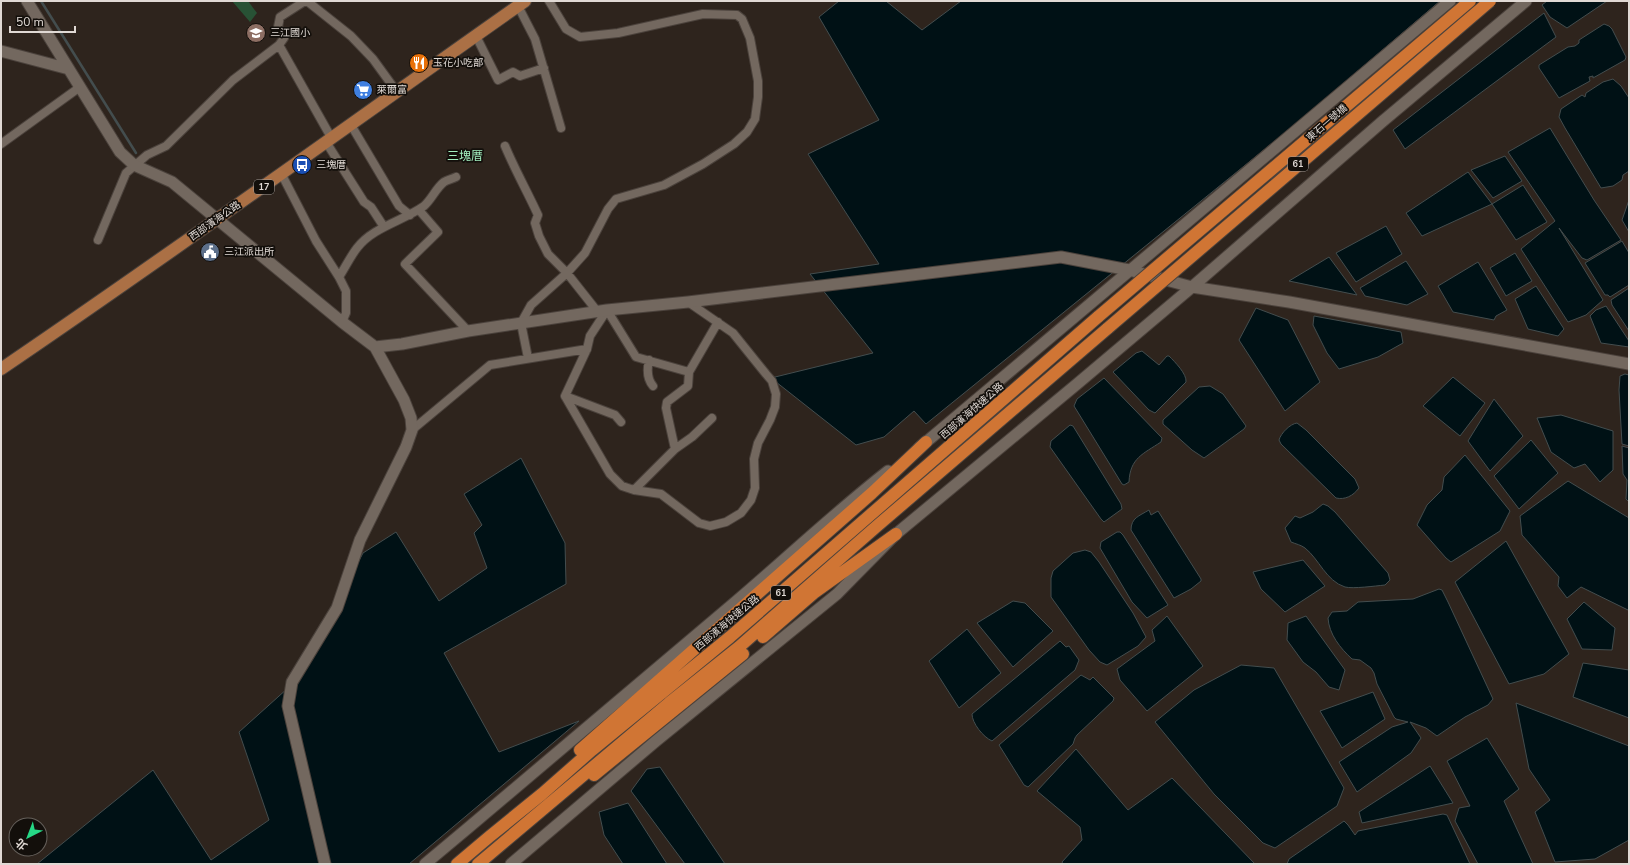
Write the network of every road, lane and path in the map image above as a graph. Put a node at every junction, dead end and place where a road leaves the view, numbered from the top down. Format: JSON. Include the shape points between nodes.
{"nodes":[{"id":1,"x":27,"y":1,"type":"edge"},
{"id":2,"x":306,"y":1,"type":"edge"},
{"id":3,"x":550,"y":1,"type":"edge"},
{"id":4,"x":1450,"y":1,"type":"edge"},
{"id":5,"x":1470,"y":1,"type":"edge"},
{"id":6,"x":1490,"y":1,"type":"edge"},
{"id":7,"x":1526,"y":1,"type":"edge"},
{"id":8,"x":521,"y":3,"type":"edge"},
{"id":9,"x":476,"y":36,"type":"junction"},
{"id":10,"x":280,"y":44,"type":"junction"},
{"id":11,"x":1,"y":51,"type":"edge"},
{"id":12,"x":544,"y":68,"type":"junction"},
{"id":13,"x":69,"y":69,"type":"junction"},
{"id":14,"x":80,"y":87,"type":"junction"},
{"id":15,"x":397,"y":92,"type":"junction"},
{"id":16,"x":352,"y":124,"type":"junction"},
{"id":17,"x":561,"y":128,"type":"dead end"},
{"id":18,"x":329,"y":140,"type":"junction"},
{"id":19,"x":1,"y":144,"type":"edge"},
{"id":20,"x":505,"y":146,"type":"dead end"},
{"id":21,"x":134,"y":165,"type":"junction"},
{"id":22,"x":282,"y":174,"type":"junction"},
{"id":23,"x":456,"y":177,"type":"dead end"},
{"id":24,"x":419,"y":210,"type":"junction"},
{"id":25,"x":410,"y":215,"type":"junction"},
{"id":26,"x":217,"y":220,"type":"junction"},
{"id":27,"x":384,"y":227,"type":"junction"},
{"id":28,"x":98,"y":240,"type":"dead end"},
{"id":29,"x":1129,"y":270,"type":"junction"},
{"id":30,"x":567,"y":272,"type":"junction"},
{"id":31,"x":339,"y":277,"type":"junction"},
{"id":32,"x":1192,"y":287,"type":"junction"},
{"id":33,"x":688,"y":302,"type":"junction"},
{"id":34,"x":602,"y":310,"type":"junction"},
{"id":35,"x":1099,"y":316,"type":"joint"},
{"id":36,"x":342,"y":322,"type":"junction"},
{"id":37,"x":718,"y":322,"type":"junction"},
{"id":38,"x":521,"y":323,"type":"junction"},
{"id":39,"x":468,"y":331,"type":"junction"},
{"id":40,"x":375,"y":347,"type":"junction"},
{"id":41,"x":587,"y":349,"type":"junction"},
{"id":42,"x":528,"y":358,"type":"junction"},
{"id":43,"x":649,"y":360,"type":"junction"},
{"id":44,"x":1629,"y":364,"type":"edge"},
{"id":45,"x":1,"y":369,"type":"edge"},
{"id":46,"x":689,"y":372,"type":"junction"},
{"id":47,"x":653,"y":386,"type":"dead end"},
{"id":48,"x":565,"y":396,"type":"junction"},
{"id":49,"x":712,"y":418,"type":"dead end"},
{"id":50,"x":621,"y":422,"type":"dead end"},
{"id":51,"x":412,"y":430,"type":"junction"},
{"id":52,"x":926,"y":442,"type":"junction"},
{"id":53,"x":675,"y":449,"type":"junction"},
{"id":54,"x":634,"y":490,"type":"junction"},
{"id":55,"x":896,"y":534,"type":"junction"},
{"id":56,"x":488,"y":837,"type":"junction"},
{"id":57,"x":497,"y":847,"type":"junction"},
{"id":58,"x":325,"y":864,"type":"edge"},
{"id":59,"x":425,"y":864,"type":"edge"},
{"id":60,"x":457,"y":864,"type":"edge"},
{"id":61,"x":478,"y":864,"type":"edge"},
{"id":62,"x":511,"y":864,"type":"edge"}],
"edges":[{"from":1,"to":13,"type":"street"},
{"from":2,"to":10,"type":"street","via":[[280,17],[278,27],[284,38]]},
{"from":2,"to":15,"type":"street","via":[[351,36],[373,59]]},
{"from":3,"to":30,"type":"street","via":[[566,29],[580,37],[618,33],[703,14],[737,15],[742,19],[750,38],[758,82],[755,119],[747,132],[734,144],[703,164],[664,185],[616,199],[585,253]]},
{"from":4,"to":29,"type":"street"},
{"from":5,"to":35,"type":"highway","name":"東石一號橋","number":"61","bridge":true},
{"from":6,"to":57,"type":"highway","name":"東石一號橋","number":"61","bridge":true,"via":[[877,526],[739,648]]},
{"from":7,"to":32,"type":"street"},
{"from":8,"to":9,"type":"main road","name":"西部濱海公路","number":"17"},
{"from":8,"to":12,"type":"street"},
{"from":9,"to":12,"type":"street","via":[[498,80],[513,72],[520,76]]},
{"from":9,"to":15,"type":"main road","name":"西部濱海公路","number":"17"},
{"from":10,"to":18,"type":"street"},
{"from":10,"to":21,"type":"street","via":[[233,80],[166,146]]},
{"from":11,"to":13,"type":"street"},
{"from":12,"to":17,"type":"street"},
{"from":13,"to":14,"type":"street"},
{"from":14,"to":19,"type":"street"},
{"from":14,"to":21,"type":"street","via":[[120,152]]},
{"from":15,"to":16,"type":"main road","name":"西部濱海公路","number":"17"},
{"from":16,"to":18,"type":"main road","name":"西部濱海公路","number":"17"},
{"from":16,"to":25,"type":"street","via":[[399,206]]},
{"from":18,"to":22,"type":"main road","name":"西部濱海公路","number":"17"},
{"from":18,"to":27,"type":"street","via":[[364,202],[371,207]]},
{"from":20,"to":30,"type":"street","via":[[538,214],[535,223],[545,248]]},
{"from":21,"to":26,"type":"street","via":[[172,182]]},
{"from":21,"to":28,"type":"street","via":[[126,173]]},
{"from":22,"to":26,"type":"main road","name":"西部濱海公路","number":"17"},
{"from":22,"to":31,"type":"street","via":[[316,241]]},
{"from":23,"to":24,"type":"street","via":[[444,182],[429,202]]},
{"from":24,"to":25,"type":"street"},
{"from":24,"to":39,"type":"street","via":[[438,232],[405,264]]},
{"from":25,"to":27,"type":"street"},
{"from":26,"to":36,"type":"street"},
{"from":26,"to":45,"type":"main road","name":"西部濱海公路","number":"17"},
{"from":27,"to":31,"type":"street","via":[[356,248]]},
{"from":29,"to":32,"type":"street"},
{"from":29,"to":33,"type":"street","via":[[1061,257]]},
{"from":29,"to":52,"type":"street"},
{"from":30,"to":34,"type":"street"},
{"from":30,"to":38,"type":"street","via":[[531,305]]},
{"from":31,"to":36,"type":"street","via":[[346,291],[346,313]]},
{"from":32,"to":44,"type":"street","via":[[1289,302]]},
{"from":32,"to":55,"type":"street"},
{"from":33,"to":34,"type":"street"},
{"from":33,"to":37,"type":"street"},
{"from":34,"to":38,"type":"street"},
{"from":34,"to":41,"type":"street"},
{"from":34,"to":43,"type":"street","via":[[636,357]]},
{"from":35,"to":56,"type":"highway","name":"西部濱海快速公路","number":"61","via":[[730,637]]},
{"from":36,"to":40,"type":"street"},
{"from":37,"to":46,"type":"street"},
{"from":37,"to":54,"type":"street","via":[[733,333],[772,381],[776,394],[775,407],[758,443],[754,459],[755,488],[751,500],[741,513],[726,522],[710,526],[699,523],[661,494]]},
{"from":38,"to":39,"type":"street"},
{"from":38,"to":42,"type":"street"},
{"from":39,"to":40,"type":"street"},
{"from":40,"to":51,"type":"street","via":[[404,400],[411,418]]},
{"from":41,"to":42,"type":"street"},
{"from":41,"to":48,"type":"street"},
{"from":42,"to":51,"type":"street","via":[[490,365]]},
{"from":43,"to":46,"type":"street"},
{"from":43,"to":47,"type":"street","via":[[647,369]]},
{"from":46,"to":53,"type":"street","via":[[688,386],[667,402]]},
{"from":48,"to":50,"type":"street","via":[[615,415]]},
{"from":48,"to":54,"type":"street","via":[[610,474],[622,486]]},
{"from":49,"to":53,"type":"street"},
{"from":51,"to":58,"type":"street","via":[[360,540],[337,608],[292,682],[288,706]]},
{"from":52,"to":56,"type":"highway","via":[[855,509],[594,737]]},
{"from":52,"to":59,"type":"street","via":[[850,500],[659,667]]},
{"from":53,"to":54,"type":"street"},
{"from":55,"to":57,"type":"highway","via":[[815,592],[612,762]]},
{"from":55,"to":62,"type":"street","via":[[837,594],[656,741]]},
{"from":56,"to":60,"type":"highway","name":"西部濱海快速公路","number":"61"},
{"from":57,"to":61,"type":"highway","number":"61"}]}
